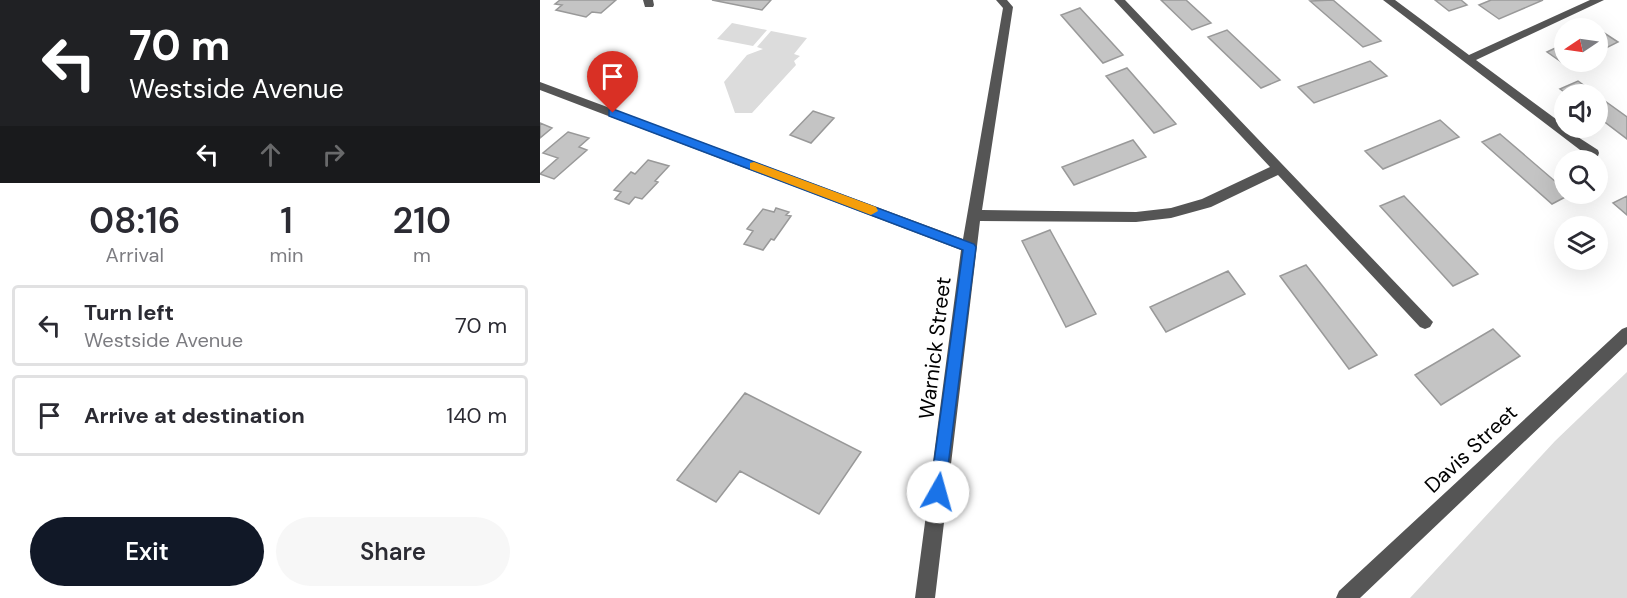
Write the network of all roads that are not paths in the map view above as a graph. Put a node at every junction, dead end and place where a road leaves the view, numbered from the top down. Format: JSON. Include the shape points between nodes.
{"nodes":[{"id":1,"x":1001,"y":0,"type":"edge"},
{"id":2,"x":1119,"y":0,"type":"edge"},
{"id":3,"x":1388,"y":0,"type":"edge"},
{"id":4,"x":1599,"y":0,"type":"edge"},
{"id":5,"x":1467,"y":60,"type":"junction"},
{"id":6,"x":540,"y":86,"type":"edge"},
{"id":7,"x":1589,"y":150,"type":"edge"},
{"id":8,"x":1279,"y":169,"type":"junction"},
{"id":9,"x":975,"y":215,"type":"junction"},
{"id":10,"x":969,"y":247,"type":"junction"},
{"id":11,"x":1425,"y":322,"type":"dead end"},
{"id":12,"x":1627,"y":334,"type":"edge"},
{"id":13,"x":925,"y":598,"type":"edge"},
{"id":14,"x":1346,"y":598,"type":"edge"}],
"edges":[{"from":1,"to":9,"type":"street","name":"Warnick Street","via":[[1008,7]]},
{"from":2,"to":8,"type":"street"},
{"from":3,"to":5,"type":"street"},
{"from":4,"to":5,"type":"street"},
{"from":5,"to":7,"type":"street"},
{"from":6,"to":10,"type":"street"},
{"from":8,"to":9,"type":"street","via":[[1206,203],[1171,213],[1136,217]]},
{"from":8,"to":11,"type":"street"},
{"from":9,"to":10,"type":"street","name":"Warnick Street"},
{"from":10,"to":13,"type":"street","name":"Warnick Street"},
{"from":12,"to":14,"type":"street","name":"Davis Street"}]}
